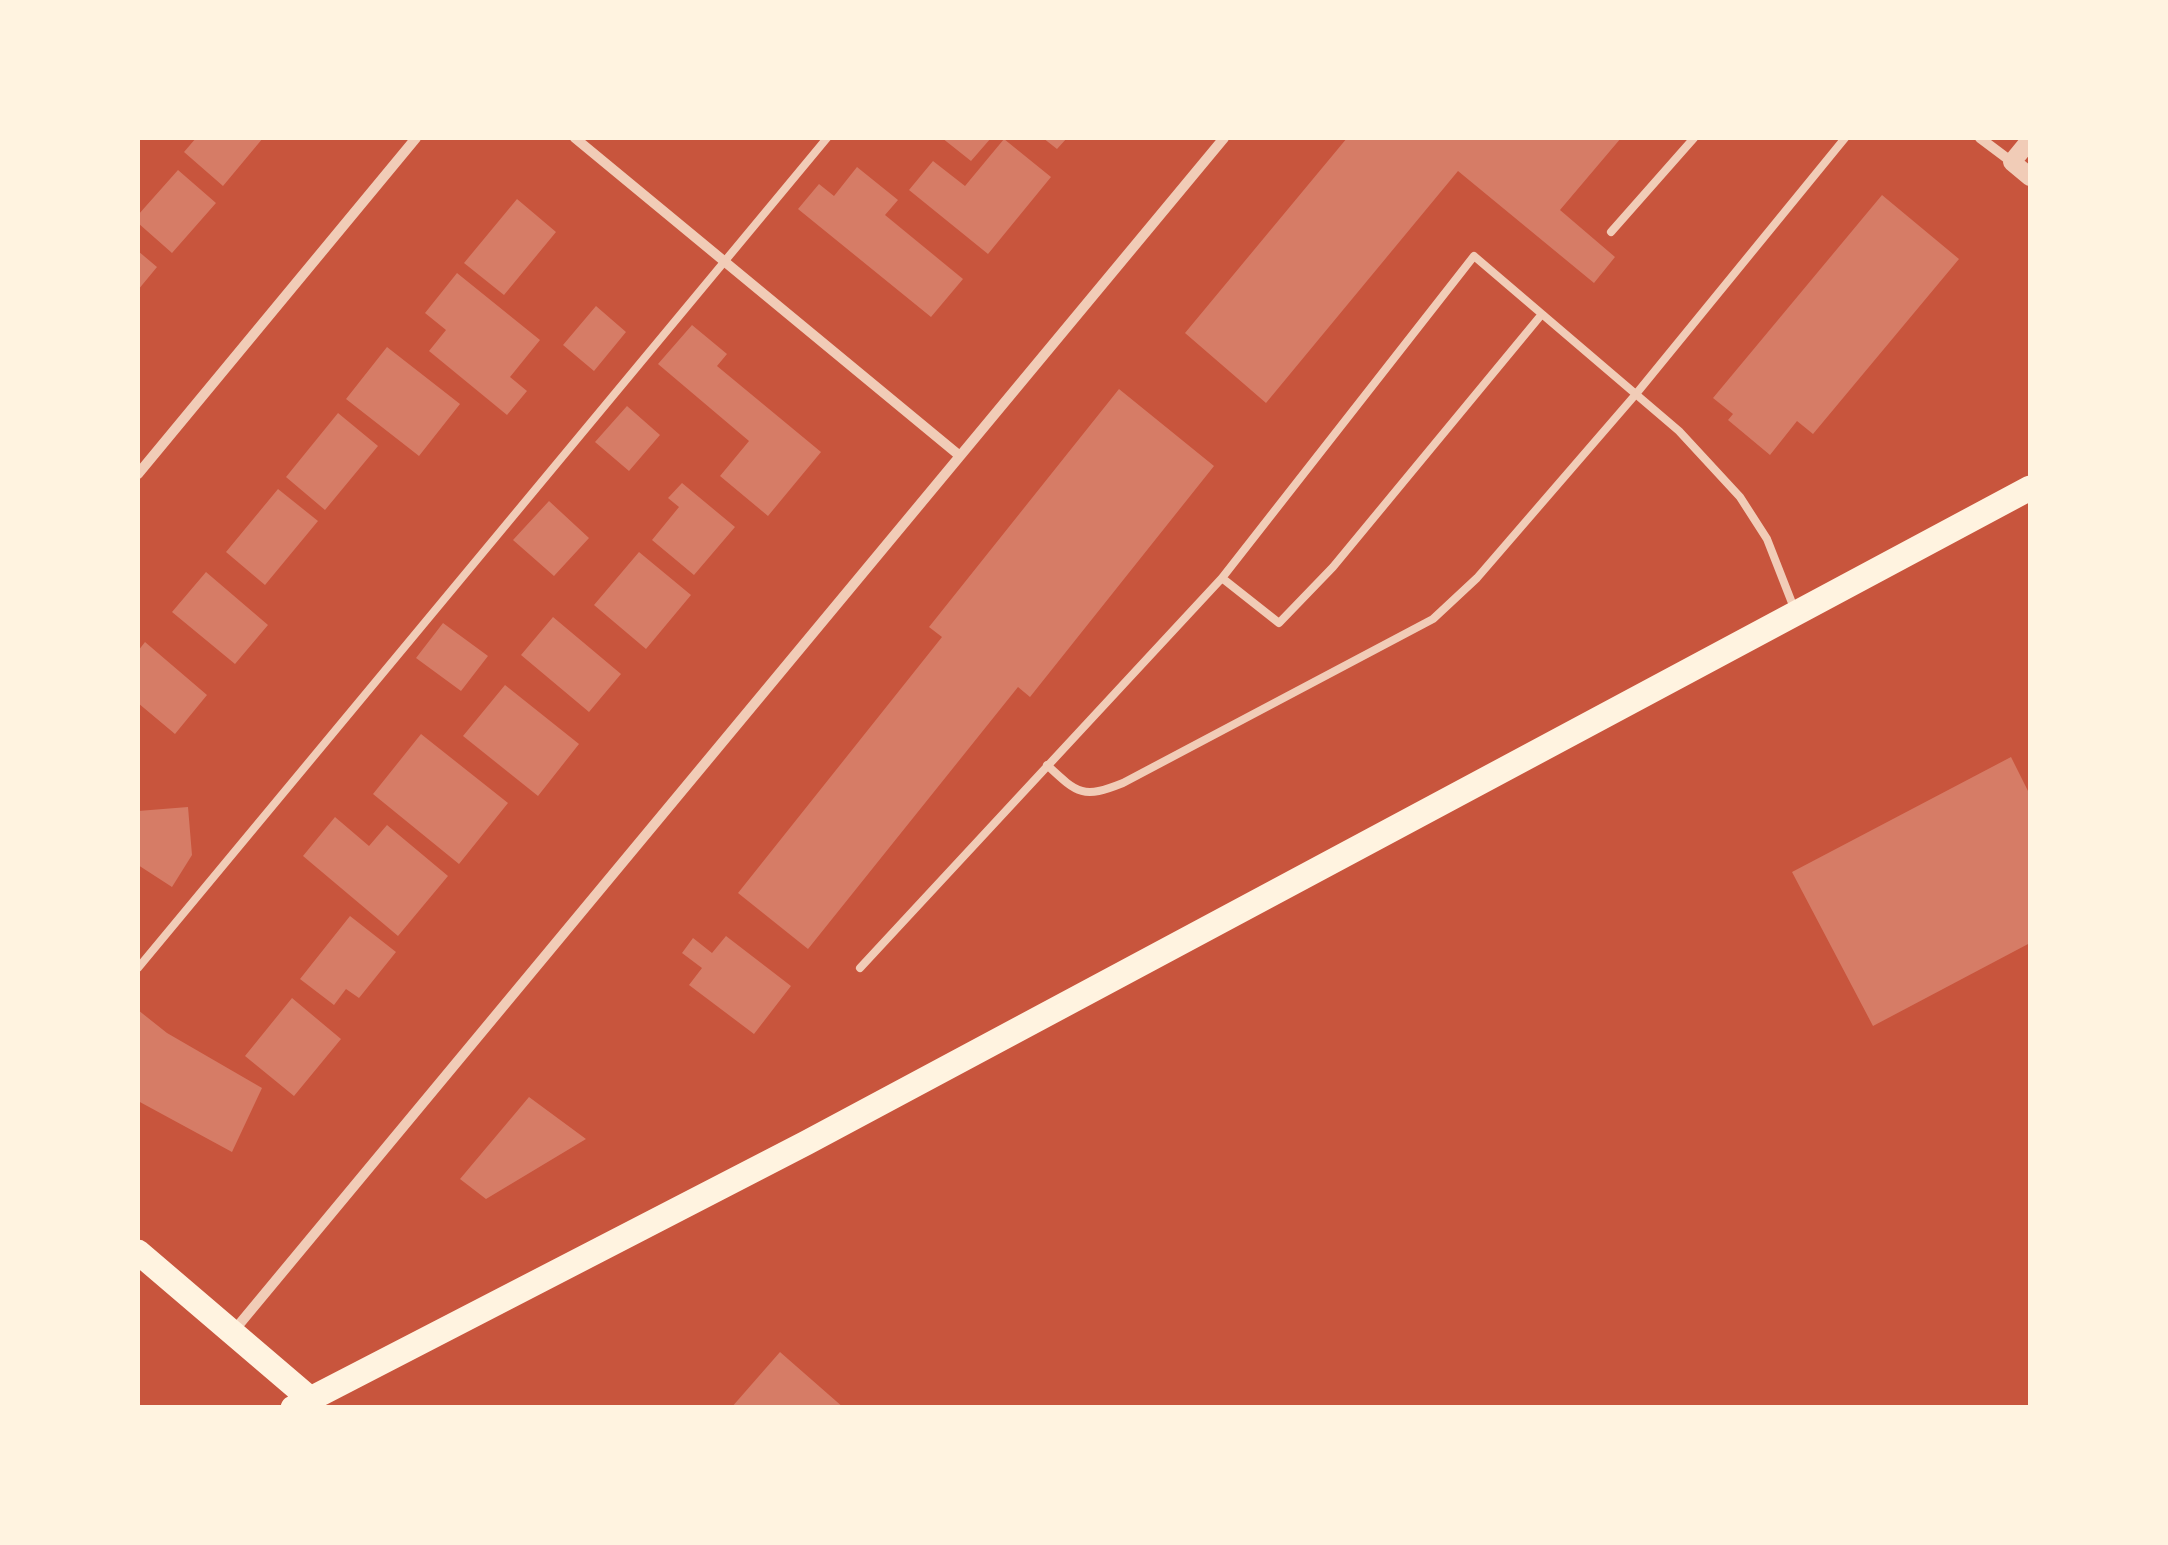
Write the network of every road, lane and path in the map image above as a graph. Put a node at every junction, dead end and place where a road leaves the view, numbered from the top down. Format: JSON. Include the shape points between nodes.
{"nodes":[{"id":1,"x":416,"y":138,"type":"edge"},
{"id":2,"x":575,"y":138,"type":"edge"},
{"id":3,"x":827,"y":138,"type":"edge"},
{"id":4,"x":1224,"y":138,"type":"edge"},
{"id":5,"x":1694,"y":138,"type":"edge"},
{"id":6,"x":1845,"y":138,"type":"edge"},
{"id":7,"x":1980,"y":138,"type":"edge"},
{"id":8,"x":2030,"y":140,"type":"edge"},
{"id":9,"x":2012,"y":162,"type":"junction"},
{"id":10,"x":2030,"y":177,"type":"edge"},
{"id":11,"x":1612,"y":232,"type":"dead end"},
{"id":12,"x":725,"y":262,"type":"junction"},
{"id":13,"x":1542,"y":314,"type":"junction"},
{"id":14,"x":1636,"y":394,"type":"junction"},
{"id":15,"x":960,"y":456,"type":"junction"},
{"id":16,"x":138,"y":474,"type":"edge"},
{"id":17,"x":2030,"y":488,"type":"edge"},
{"id":18,"x":1222,"y":578,"type":"junction"},
{"id":19,"x":1796,"y":612,"type":"junction"},
{"id":20,"x":1048,"y":766,"type":"junction"},
{"id":21,"x":138,"y":968,"type":"edge"},
{"id":22,"x":860,"y":968,"type":"dead end"},
{"id":23,"x":138,"y":1252,"type":"edge"},
{"id":24,"x":232,"y":1332,"type":"junction"},
{"id":25,"x":301,"y":1403,"type":"edge"}],
"edges":[{"from":1,"to":16,"type":"street"},
{"from":2,"to":12,"type":"street"},
{"from":3,"to":12,"type":"lane"},
{"from":4,"to":15,"type":"street"},
{"from":5,"to":11,"type":"lane"},
{"from":6,"to":14,"type":"lane"},
{"from":7,"to":9,"type":"street"},
{"from":8,"to":9,"type":"street"},
{"from":9,"to":10,"type":"street"},
{"from":12,"to":15,"type":"street"},
{"from":12,"to":21,"type":"lane"},
{"from":13,"to":14,"type":"lane"},
{"from":13,"to":18,"type":"lane","via":[[1334,567],[1279,622]]},
{"from":13,"to":18,"type":"lane","via":[[1474,256]]},
{"from":14,"to":19,"type":"lane","via":[[1740,496],[1767,539]]},
{"from":14,"to":20,"type":"lane","via":[[1477,578],[1433,619],[1123,783],[1094,794],[1074,790]]},
{"from":15,"to":24,"type":"street"},
{"from":17,"to":19,"type":"main road"},
{"from":18,"to":20,"type":"lane"},
{"from":19,"to":25,"type":"main road","via":[[806,1143]]},
{"from":20,"to":22,"type":"lane"},
{"from":23,"to":24,"type":"main road"},
{"from":24,"to":25,"type":"main road"}]}
